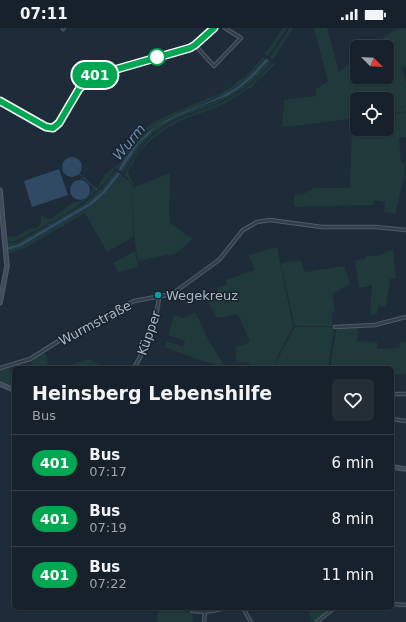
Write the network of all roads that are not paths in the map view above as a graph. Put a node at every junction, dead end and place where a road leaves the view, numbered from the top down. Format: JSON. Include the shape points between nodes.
{"nodes":[{"id":1,"x":214,"y":28,"type":"edge"},
{"id":2,"x":225,"y":28,"type":"edge"},
{"id":3,"x":195,"y":45,"type":"junction"},
{"id":4,"x":0,"y":101,"type":"edge"},
{"id":5,"x":0,"y":190,"type":"edge"},
{"id":6,"x":406,"y":230,"type":"edge"},
{"id":7,"x":159,"y":296,"type":"junction"},
{"id":8,"x":0,"y":303,"type":"edge"},
{"id":9,"x":406,"y":317,"type":"edge"},
{"id":10,"x":335,"y":327,"type":"dead end"},
{"id":11,"x":135,"y":366,"type":"edge"},
{"id":12,"x":0,"y":368,"type":"edge"},
{"id":13,"x":0,"y":384,"type":"edge"},
{"id":14,"x":12,"y":389,"type":"edge"},
{"id":15,"x":394,"y":394,"type":"dead end"},
{"id":16,"x":406,"y":394,"type":"edge"},
{"id":17,"x":394,"y":419,"type":"edge"},
{"id":18,"x":406,"y":421,"type":"edge"},
{"id":19,"x":394,"y":467,"type":"edge"},
{"id":20,"x":406,"y":469,"type":"edge"},
{"id":21,"x":394,"y":604,"type":"edge"},
{"id":22,"x":406,"y":605,"type":"edge"},
{"id":23,"x":216,"y":610,"type":"edge"},
{"id":24,"x":244,"y":610,"type":"edge"},
{"id":25,"x":332,"y":610,"type":"edge"},
{"id":26,"x":192,"y":611,"type":"dead end"},
{"id":27,"x":205,"y":612,"type":"junction"},
{"id":28,"x":204,"y":622,"type":"edge"},
{"id":29,"x":251,"y":622,"type":"edge"},
{"id":30,"x":318,"y":622,"type":"edge"}],
"edges":[{"from":1,"to":3,"type":"street"},
{"from":2,"to":3,"type":"street","via":[[241,38],[214,66]]},
{"from":3,"to":4,"type":"street","via":[[93,76],[79,89],[59,123],[53,128],[46,127]]},
{"from":5,"to":8,"type":"street","via":[[7,272]]},
{"from":6,"to":7,"type":"street","name":"Wurmstraße","via":[[322,227],[270,220],[257,222],[234,238],[214,264],[172,294]]},
{"from":7,"to":11,"type":"street","name":"Küpper","via":[[152,329]]},
{"from":7,"to":12,"type":"street","name":"Wurmstraße","via":[[134,301],[30,359]]},
{"from":9,"to":10,"type":"street","via":[[375,325]]},
{"from":13,"to":14,"type":"street"},
{"from":15,"to":16,"type":"street"},
{"from":17,"to":18,"type":"street"},
{"from":19,"to":20,"type":"street"},
{"from":21,"to":22,"type":"street"},
{"from":23,"to":27,"type":"street"},
{"from":24,"to":29,"type":"street"},
{"from":25,"to":30,"type":"street"},
{"from":26,"to":27,"type":"street"},
{"from":27,"to":28,"type":"street"}]}
